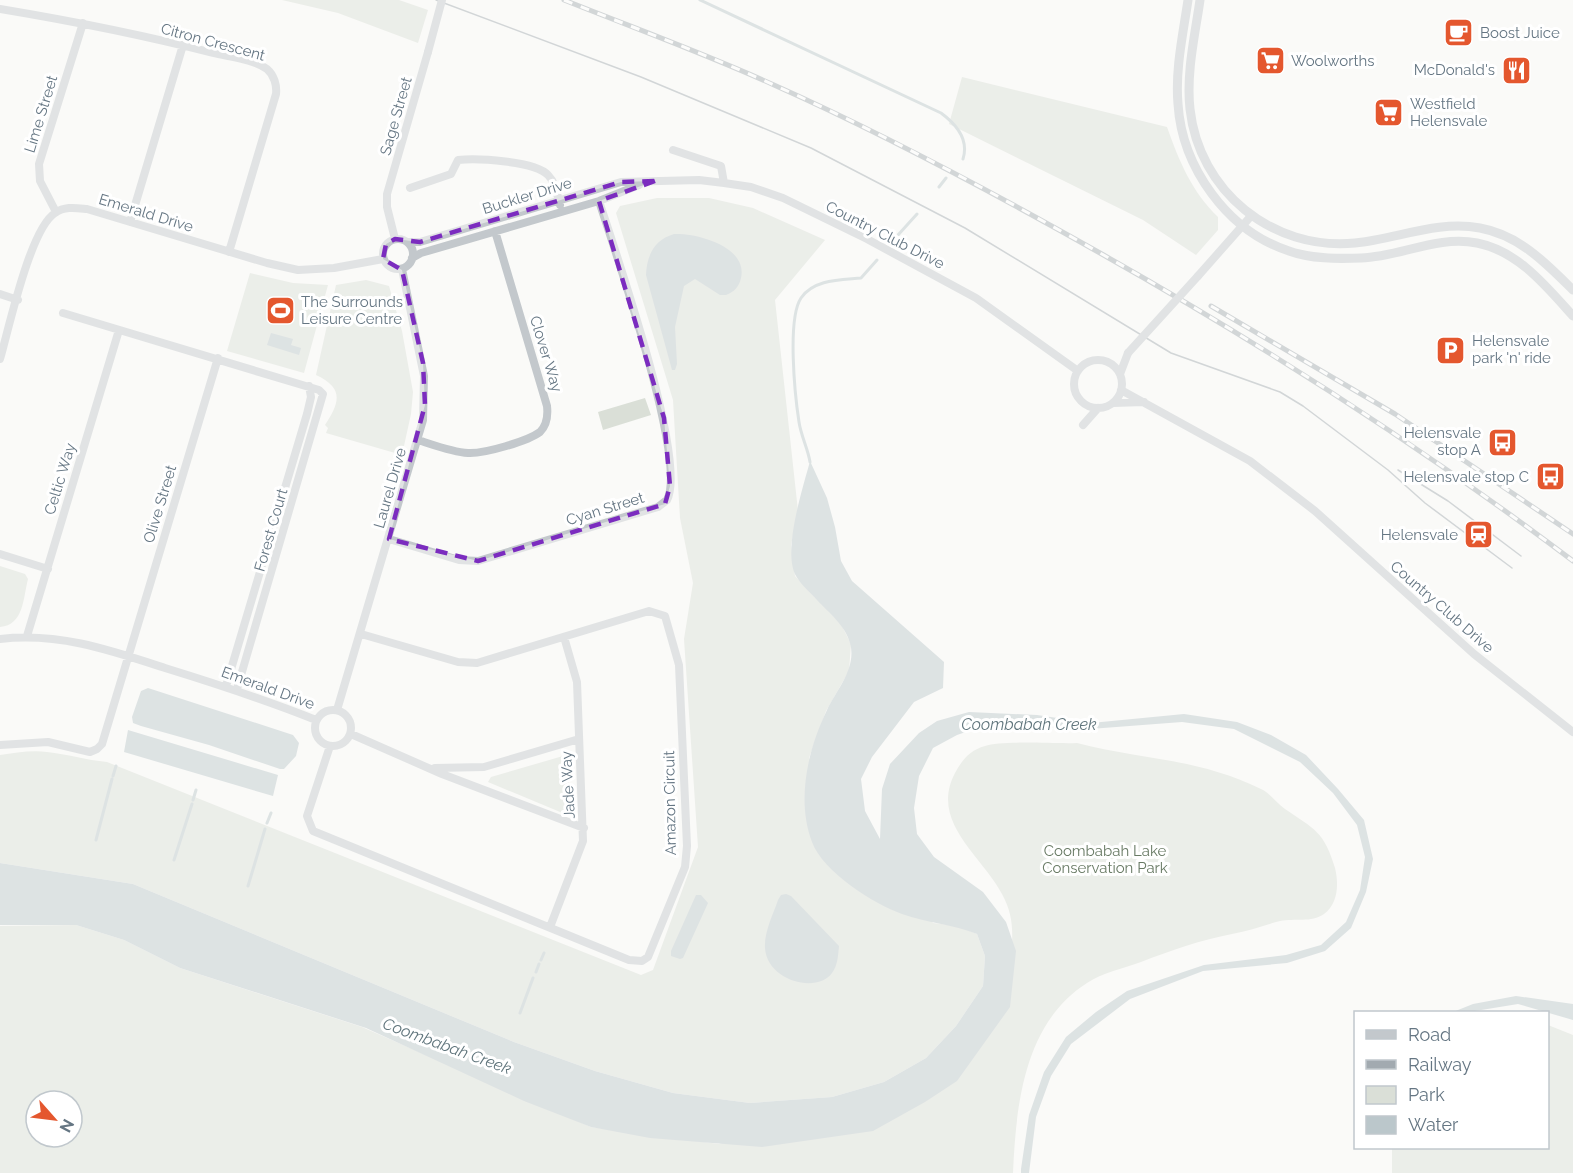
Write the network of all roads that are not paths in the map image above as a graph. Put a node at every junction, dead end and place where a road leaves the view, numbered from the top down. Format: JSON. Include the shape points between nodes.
{"nodes":[{"id":1,"x":442,"y":0,"type":"edge"},
{"id":2,"x":1188,"y":0,"type":"edge"},
{"id":3,"x":1200,"y":0,"type":"edge"},
{"id":4,"x":0,"y":9,"type":"edge"},
{"id":5,"x":83,"y":23,"type":"junction"},
{"id":6,"x":183,"y":45,"type":"junction"},
{"id":7,"x":673,"y":150,"type":"dead end"},
{"id":8,"x":655,"y":181,"type":"junction"},
{"id":9,"x":724,"y":183,"type":"junction"},
{"id":10,"x":411,"y":188,"type":"dead end"},
{"id":11,"x":558,"y":201,"type":"junction"},
{"id":12,"x":599,"y":201,"type":"junction"},
{"id":13,"x":56,"y":212,"type":"junction"},
{"id":14,"x":562,"y":212,"type":"junction"},
{"id":15,"x":1251,"y":216,"type":"junction"},
{"id":16,"x":130,"y":222,"type":"junction"},
{"id":17,"x":1244,"y":225,"type":"junction"},
{"id":18,"x":495,"y":231,"type":"junction"},
{"id":19,"x":395,"y":239,"type":"junction"},
{"id":20,"x":408,"y":242,"type":"junction"},
{"id":21,"x":229,"y":252,"type":"junction"},
{"id":22,"x":412,"y":258,"type":"junction"},
{"id":23,"x":383,"y":259,"type":"junction"},
{"id":24,"x":402,"y":269,"type":"junction"},
{"id":25,"x":1573,"y":290,"type":"edge"},
{"id":26,"x":0,"y":294,"type":"edge"},
{"id":27,"x":18,"y":300,"type":"junction"},
{"id":28,"x":63,"y":313,"type":"dead end"},
{"id":29,"x":1573,"y":316,"type":"edge"},
{"id":30,"x":119,"y":330,"type":"junction"},
{"id":31,"x":1128,"y":353,"type":"junction"},
{"id":32,"x":218,"y":358,"type":"junction"},
{"id":33,"x":0,"y":359,"type":"edge"},
{"id":34,"x":1112,"y":364,"type":"junction"},
{"id":35,"x":1078,"y":371,"type":"junction"},
{"id":36,"x":1120,"y":374,"type":"junction"},
{"id":37,"x":309,"y":386,"type":"junction"},
{"id":38,"x":1122,"y":390,"type":"junction"},
{"id":39,"x":1146,"y":402,"type":"junction"},
{"id":40,"x":1113,"y":403,"type":"junction"},
{"id":41,"x":1087,"y":405,"type":"junction"},
{"id":42,"x":1098,"y":408,"type":"junction"},
{"id":43,"x":418,"y":440,"type":"junction"},
{"id":44,"x":389,"y":539,"type":"junction"},
{"id":45,"x":0,"y":554,"type":"edge"},
{"id":46,"x":48,"y":569,"type":"junction"},
{"id":47,"x":361,"y":634,"type":"junction"},
{"id":48,"x":27,"y":636,"type":"junction"},
{"id":49,"x":564,"y":637,"type":"junction"},
{"id":50,"x":0,"y":639,"type":"edge"},
{"id":51,"x":129,"y":657,"type":"junction"},
{"id":52,"x":226,"y":686,"type":"junction"},
{"id":53,"x":237,"y":689,"type":"junction"},
{"id":54,"x":337,"y":710,"type":"junction"},
{"id":55,"x":316,"y":720,"type":"junction"},
{"id":56,"x":1573,"y":732,"type":"edge"},
{"id":57,"x":351,"y":734,"type":"junction"},
{"id":58,"x":579,"y":739,"type":"junction"},
{"id":59,"x":0,"y":745,"type":"edge"},
{"id":60,"x":330,"y":746,"type":"junction"},
{"id":61,"x":434,"y":768,"type":"junction"},
{"id":62,"x":584,"y":828,"type":"junction"},
{"id":63,"x":550,"y":927,"type":"junction"}],
"edges":[{"from":1,"to":19,"type":"street","name":"Sage Street","bridge":true,"via":[[387,194]]},
{"from":2,"to":17,"type":"street","via":[[1177,90],[1183,138],[1209,190]]},
{"from":3,"to":15,"type":"street","via":[[1189,94],[1195,135],[1216,180]]},
{"from":4,"to":5,"type":"street","name":"Citron Crescent"},
{"from":5,"to":6,"type":"street","name":"Citron Crescent"},
{"from":5,"to":13,"type":"street","name":"Lime Street","via":[[39,164],[40,181]]},
{"from":6,"to":16,"type":"street"},
{"from":6,"to":21,"type":"street","name":"Citron Crescent","via":[[258,65],[269,71],[275,82],[274,100]]},
{"from":7,"to":9,"type":"street","via":[[721,166]]},
{"from":8,"to":9,"type":"street","name":"Buckler Drive"},
{"from":8,"to":11,"type":"street","name":"Buckler Drive","via":[[621,182]]},
{"from":8,"to":12,"type":"street","name":"Buckler Drive"},
{"from":9,"to":35,"type":"street","name":"Country Club Drive","via":[[783,198],[867,239],[976,298]]},
{"from":10,"to":11,"type":"street","via":[[451,174],[458,160],[488,158],[545,172],[553,182]]},
{"from":11,"to":14,"type":"street"},
{"from":11,"to":20,"type":"street","name":"Buckler Drive","via":[[420,242]]},
{"from":12,"to":14,"type":"street","name":"Buckler Drive"},
{"from":12,"to":44,"type":"street","name":"Cyan Street","via":[[664,418],[670,486],[667,500],[658,507],[478,561],[459,560]]},
{"from":13,"to":16,"type":"street","name":"Emerald Drive","via":[[77,208]]},
{"from":13,"to":27,"type":"street","via":[[36,238]]},
{"from":14,"to":18,"type":"street","name":"Buckler Drive"},
{"from":15,"to":17,"type":"street"},
{"from":15,"to":25,"type":"street","via":[[1292,237],[1324,243],[1369,241],[1448,225],[1482,228],[1524,246]]},
{"from":16,"to":21,"type":"street","name":"Emerald Drive"},
{"from":17,"to":29,"type":"street","via":[[1269,244],[1318,257],[1363,258],[1442,242],[1477,243],[1504,253],[1529,270]]},
{"from":17,"to":31,"type":"street","bridge":true},
{"from":18,"to":22,"type":"street","name":"Buckler Drive"},
{"from":18,"to":43,"type":"street","name":"Clover Way","via":[[547,406],[546,423],[541,431],[524,439],[473,453]]},
{"from":19,"to":20,"type":"street"},
{"from":19,"to":23,"type":"street","via":[[386,244]]},
{"from":20,"to":22,"type":"street"},
{"from":21,"to":23,"type":"street","name":"Emerald Drive","via":[[298,270]]},
{"from":22,"to":24,"type":"street"},
{"from":23,"to":24,"type":"street","via":[[393,269]]},
{"from":24,"to":43,"type":"street","name":"Laurel Drive","via":[[424,376],[425,405]]},
{"from":26,"to":27,"type":"street"},
{"from":27,"to":33,"type":"street"},
{"from":28,"to":30,"type":"street"},
{"from":30,"to":32,"type":"street"},
{"from":30,"to":46,"type":"street","name":"Celtic Way"},
{"from":31,"to":34,"type":"street"},
{"from":31,"to":36,"type":"street"},
{"from":32,"to":37,"type":"street"},
{"from":32,"to":51,"type":"street","name":"Olive Street"},
{"from":34,"to":35,"type":"street","via":[[1098,360],[1086,363]]},
{"from":34,"to":36,"type":"street"},
{"from":35,"to":41,"type":"street","via":[[1075,389]]},
{"from":36,"to":38,"type":"street"},
{"from":37,"to":52,"type":"street","name":"Forest Court","via":[[307,414]]},
{"from":37,"to":53,"type":"street","name":"Forest Court","via":[[323,394],[323,400]]},
{"from":38,"to":39,"type":"street","name":"Country Club Drive"},
{"from":38,"to":40,"type":"street"},
{"from":39,"to":40,"type":"street"},
{"from":39,"to":56,"type":"street","name":"Country Club Drive","via":[[1250,461],[1315,511],[1474,654]]},
{"from":40,"to":42,"type":"street"},
{"from":41,"to":42,"type":"street"},
{"from":41,"to":42,"type":"street","via":[[1083,425]]},
{"from":43,"to":44,"type":"street","name":"Laurel Drive"},
{"from":44,"to":47,"type":"street","name":"Laurel Drive"},
{"from":45,"to":46,"type":"street"},
{"from":46,"to":48,"type":"street","name":"Celtic Way"},
{"from":47,"to":49,"type":"street","name":"Amazon Circuit","via":[[467,663],[484,662]]},
{"from":47,"to":54,"type":"street","name":"Laurel Drive"},
{"from":48,"to":50,"type":"street","name":"Emerald Drive"},
{"from":48,"to":51,"type":"street","name":"Emerald Drive","via":[[64,639]]},
{"from":49,"to":58,"type":"street","name":"Jade Way","via":[[576,676]]},
{"from":49,"to":63,"type":"street","name":"Amazon Circuit","via":[[649,612],[657,612],[668,620],[679,665],[687,846],[685,867],[668,912],[652,951],[642,961],[628,960]]},
{"from":51,"to":52,"type":"street","name":"Emerald Drive"},
{"from":51,"to":59,"type":"street","name":"Olive Street","via":[[97,749],[85,751],[48,742]]},
{"from":52,"to":53,"type":"street","name":"Emerald Drive"},
{"from":53,"to":55,"type":"street","name":"Emerald Drive"},
{"from":54,"to":55,"type":"street","via":[[328,710]]},
{"from":54,"to":57,"type":"street","via":[[348,716]]},
{"from":55,"to":60,"type":"street","via":[[318,739]]},
{"from":57,"to":60,"type":"street","via":[[343,744]]},
{"from":57,"to":61,"type":"street"},
{"from":58,"to":61,"type":"street","via":[[484,767]]},
{"from":58,"to":62,"type":"street","name":"Jade Way"},
{"from":60,"to":63,"type":"street","name":"Amazon Circuit","via":[[307,816],[313,831]]},
{"from":61,"to":62,"type":"street"},
{"from":62,"to":63,"type":"street","name":"Jade Way","via":[[581,850]]}]}
